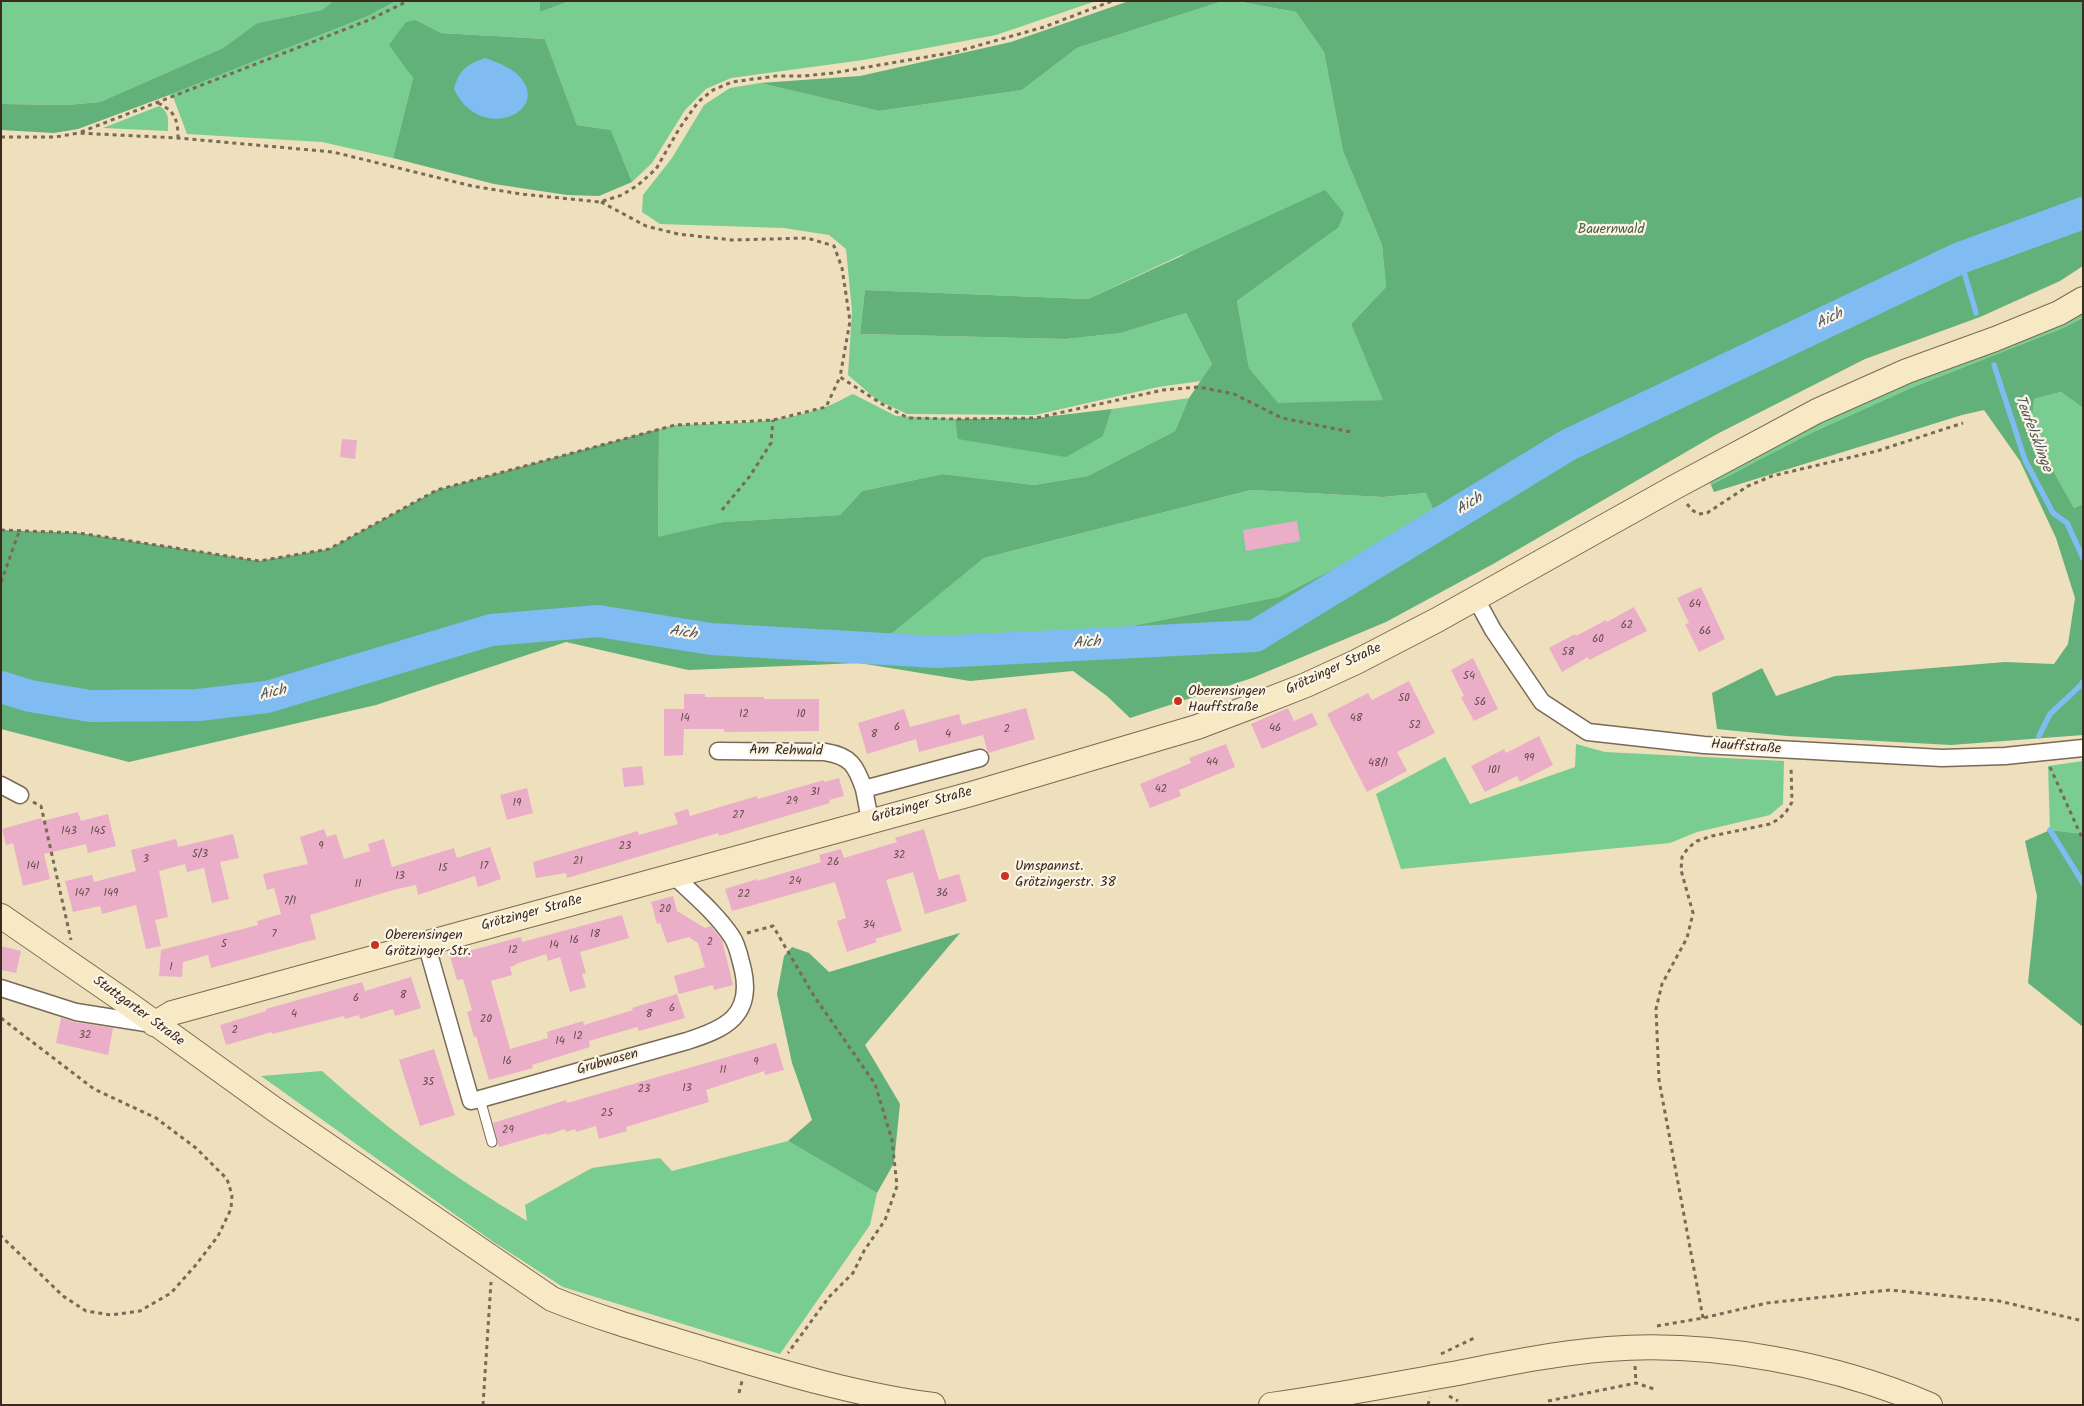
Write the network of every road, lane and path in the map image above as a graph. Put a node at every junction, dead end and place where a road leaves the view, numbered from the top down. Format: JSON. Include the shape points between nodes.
{"nodes":[{"id":1,"x":408,"y":1,"type":"edge"},
{"id":2,"x":1112,"y":1,"type":"edge"},
{"id":3,"x":158,"y":103,"type":"junction"},
{"id":4,"x":78,"y":134,"type":"junction"},
{"id":5,"x":1,"y":137,"type":"edge"},
{"id":6,"x":178,"y":138,"type":"junction"},
{"id":7,"x":600,"y":202,"type":"junction"},
{"id":8,"x":2083,"y":299,"type":"edge"},
{"id":9,"x":840,"y":377,"type":"junction"},
{"id":10,"x":773,"y":420,"type":"junction"},
{"id":11,"x":1963,"y":423,"type":"dead end"},
{"id":12,"x":1352,"y":432,"type":"dead end"},
{"id":13,"x":1665,"y":492,"type":"junction"},
{"id":14,"x":722,"y":510,"type":"dead end"},
{"id":15,"x":1,"y":530,"type":"edge"},
{"id":16,"x":19,"y":532,"type":"junction"},
{"id":17,"x":1,"y":582,"type":"edge"},
{"id":18,"x":1476,"y":599,"type":"junction"},
{"id":19,"x":2083,"y":748,"type":"edge"},
{"id":20,"x":1791,"y":750,"type":"junction"},
{"id":21,"x":718,"y":751,"type":"dead end"},
{"id":22,"x":2043,"y":752,"type":"junction"},
{"id":23,"x":980,"y":758,"type":"dead end"},
{"id":24,"x":1,"y":785,"type":"edge"},
{"id":25,"x":864,"y":789,"type":"junction"},
{"id":26,"x":20,"y":795,"type":"joint"},
{"id":27,"x":870,"y":820,"type":"junction"},
{"id":28,"x":2083,"y":840,"type":"edge"},
{"id":29,"x":673,"y":875,"type":"junction"},
{"id":30,"x":1,"y":916,"type":"edge"},
{"id":31,"x":732,"y":938,"type":"junction"},
{"id":32,"x":426,"y":943,"type":"junction"},
{"id":33,"x":70,"y":963,"type":"junction"},
{"id":34,"x":1,"y":988,"type":"edge"},
{"id":35,"x":1,"y":1018,"type":"edge"},
{"id":36,"x":154,"y":1024,"type":"junction"},
{"id":37,"x":480,"y":1099,"type":"junction"},
{"id":38,"x":492,"y":1142,"type":"dead end"},
{"id":39,"x":1,"y":1236,"type":"edge"},
{"id":40,"x":492,"y":1259,"type":"junction"},
{"id":41,"x":1704,"y":1318,"type":"junction"},
{"id":42,"x":2083,"y":1321,"type":"edge"},
{"id":43,"x":1648,"y":1327,"type":"dead end"},
{"id":44,"x":776,"y":1371,"type":"junction"},
{"id":45,"x":1654,"y":1389,"type":"dead end"},
{"id":46,"x":1548,"y":1401,"type":"dead end"},
{"id":47,"x":483,"y":1405,"type":"edge"},
{"id":48,"x":933,"y":1405,"type":"edge"},
{"id":49,"x":1271,"y":1405,"type":"edge"},
{"id":50,"x":1930,"y":1405,"type":"edge"}],
"edges":[{"from":1,"to":3,"type":"path","via":[[369,20]]},
{"from":2,"to":7,"type":"path","via":[[1044,27],[955,52],[833,73],[732,82],[713,90],[698,102],[656,170],[622,195]]},
{"from":3,"to":4,"type":"path"},
{"from":3,"to":6,"type":"path","via":[[173,114]]},
{"from":4,"to":5,"type":"path"},
{"from":4,"to":6,"type":"path"},
{"from":6,"to":7,"type":"path","via":[[333,152],[472,186]]},
{"from":7,"to":9,"type":"path","via":[[646,226],[678,234],[732,240],[807,238],[834,246],[842,268],[850,321]]},
{"from":8,"to":13,"type":"main road","name":"Grötzinger Straße","via":[[1994,340],[1907,371],[1817,411]]},
{"from":9,"to":10,"type":"path","via":[[826,407]]},
{"from":9,"to":12,"type":"path","via":[[908,418],[1036,418],[1164,390],[1199,387],[1234,394],[1282,418]]},
{"from":10,"to":14,"type":"path","via":[[771,443],[750,476]]},
{"from":10,"to":16,"type":"path","via":[[675,425],[437,490],[329,549],[259,562],[80,533]]},
{"from":11,"to":13,"type":"path","via":[[1877,451],[1772,476],[1748,486],[1707,513],[1698,514]]},
{"from":13,"to":18,"type":"main road","name":"Grötzinger Straße"},
{"from":15,"to":16,"type":"path"},
{"from":16,"to":17,"type":"path"},
{"from":18,"to":20,"type":"street","name":"Hauffstraße","via":[[1542,702],[1588,732],[1704,745]]},
{"from":18,"to":27,"type":"main road","name":"Grötzinger Straße","via":[[1306,685],[1197,727],[971,794]]},
{"from":19,"to":22,"type":"street","name":"Hauffstraße"},
{"from":20,"to":22,"type":"street","name":"Hauffstraße","via":[[1942,758]]},
{"from":20,"to":41,"type":"path","via":[[1792,802],[1779,819],[1697,841],[1682,857],[1681,870],[1693,913],[1687,938],[1662,984],[1656,1009],[1659,1080]]},
{"from":21,"to":25,"type":"street","name":"Am Rehwald","via":[[840,754],[850,761]]},
{"from":22,"to":28,"type":"path"},
{"from":23,"to":25,"type":"street"},
{"from":24,"to":26,"type":"street"},
{"from":25,"to":27,"type":"street","name":"Am Rehwald"},
{"from":26,"to":33,"type":"path","via":[[41,806],[73,946]]},
{"from":27,"to":29,"type":"main road","name":"Grötzinger Straße"},
{"from":29,"to":31,"type":"street","name":"Grubwasen"},
{"from":29,"to":32,"type":"main road","name":"Grötzinger Straße"},
{"from":30,"to":33,"type":"main road","name":"Stuttgarter Straße"},
{"from":31,"to":37,"type":"street","name":"Grubwasen","via":[[746,983],[745,999],[728,1023],[715,1032]]},
{"from":31,"to":44,"type":"path","via":[[773,926],[814,996],[875,1084],[892,1140],[897,1186],[885,1220],[852,1273],[817,1312]]},
{"from":32,"to":36,"type":"main road","name":"Grötzinger Straße","via":[[172,1013]]},
{"from":32,"to":37,"type":"street","via":[[471,1101]]},
{"from":33,"to":36,"type":"main road","name":"Stuttgarter Straße"},
{"from":34,"to":36,"type":"street","via":[[76,1012]]},
{"from":35,"to":39,"type":"path","via":[[94,1089],[156,1118],[196,1148],[227,1179],[232,1195],[231,1209],[218,1236],[195,1266],[171,1293],[140,1311],[111,1315],[86,1310],[64,1296]]},
{"from":36,"to":40,"type":"main road","name":"Stuttgarter Straße"},
{"from":37,"to":38,"type":"lane"},
{"from":40,"to":44,"type":"main road","name":"Stuttgarter Straße","via":[[552,1299],[592,1315]]},
{"from":40,"to":47,"type":"path"},
{"from":41,"to":42,"type":"path","via":[[1767,1303],[1890,1290],[1999,1301]]},
{"from":41,"to":43,"type":"path"},
{"from":44,"to":48,"type":"main road","name":"Stuttgarter Straße"},
{"from":45,"to":46,"type":"path","via":[[1636,1383]]},
{"from":49,"to":50,"type":"main road","via":[[1518,1361],[1635,1348],[1738,1354],[1807,1365],[1858,1378]]}]}
